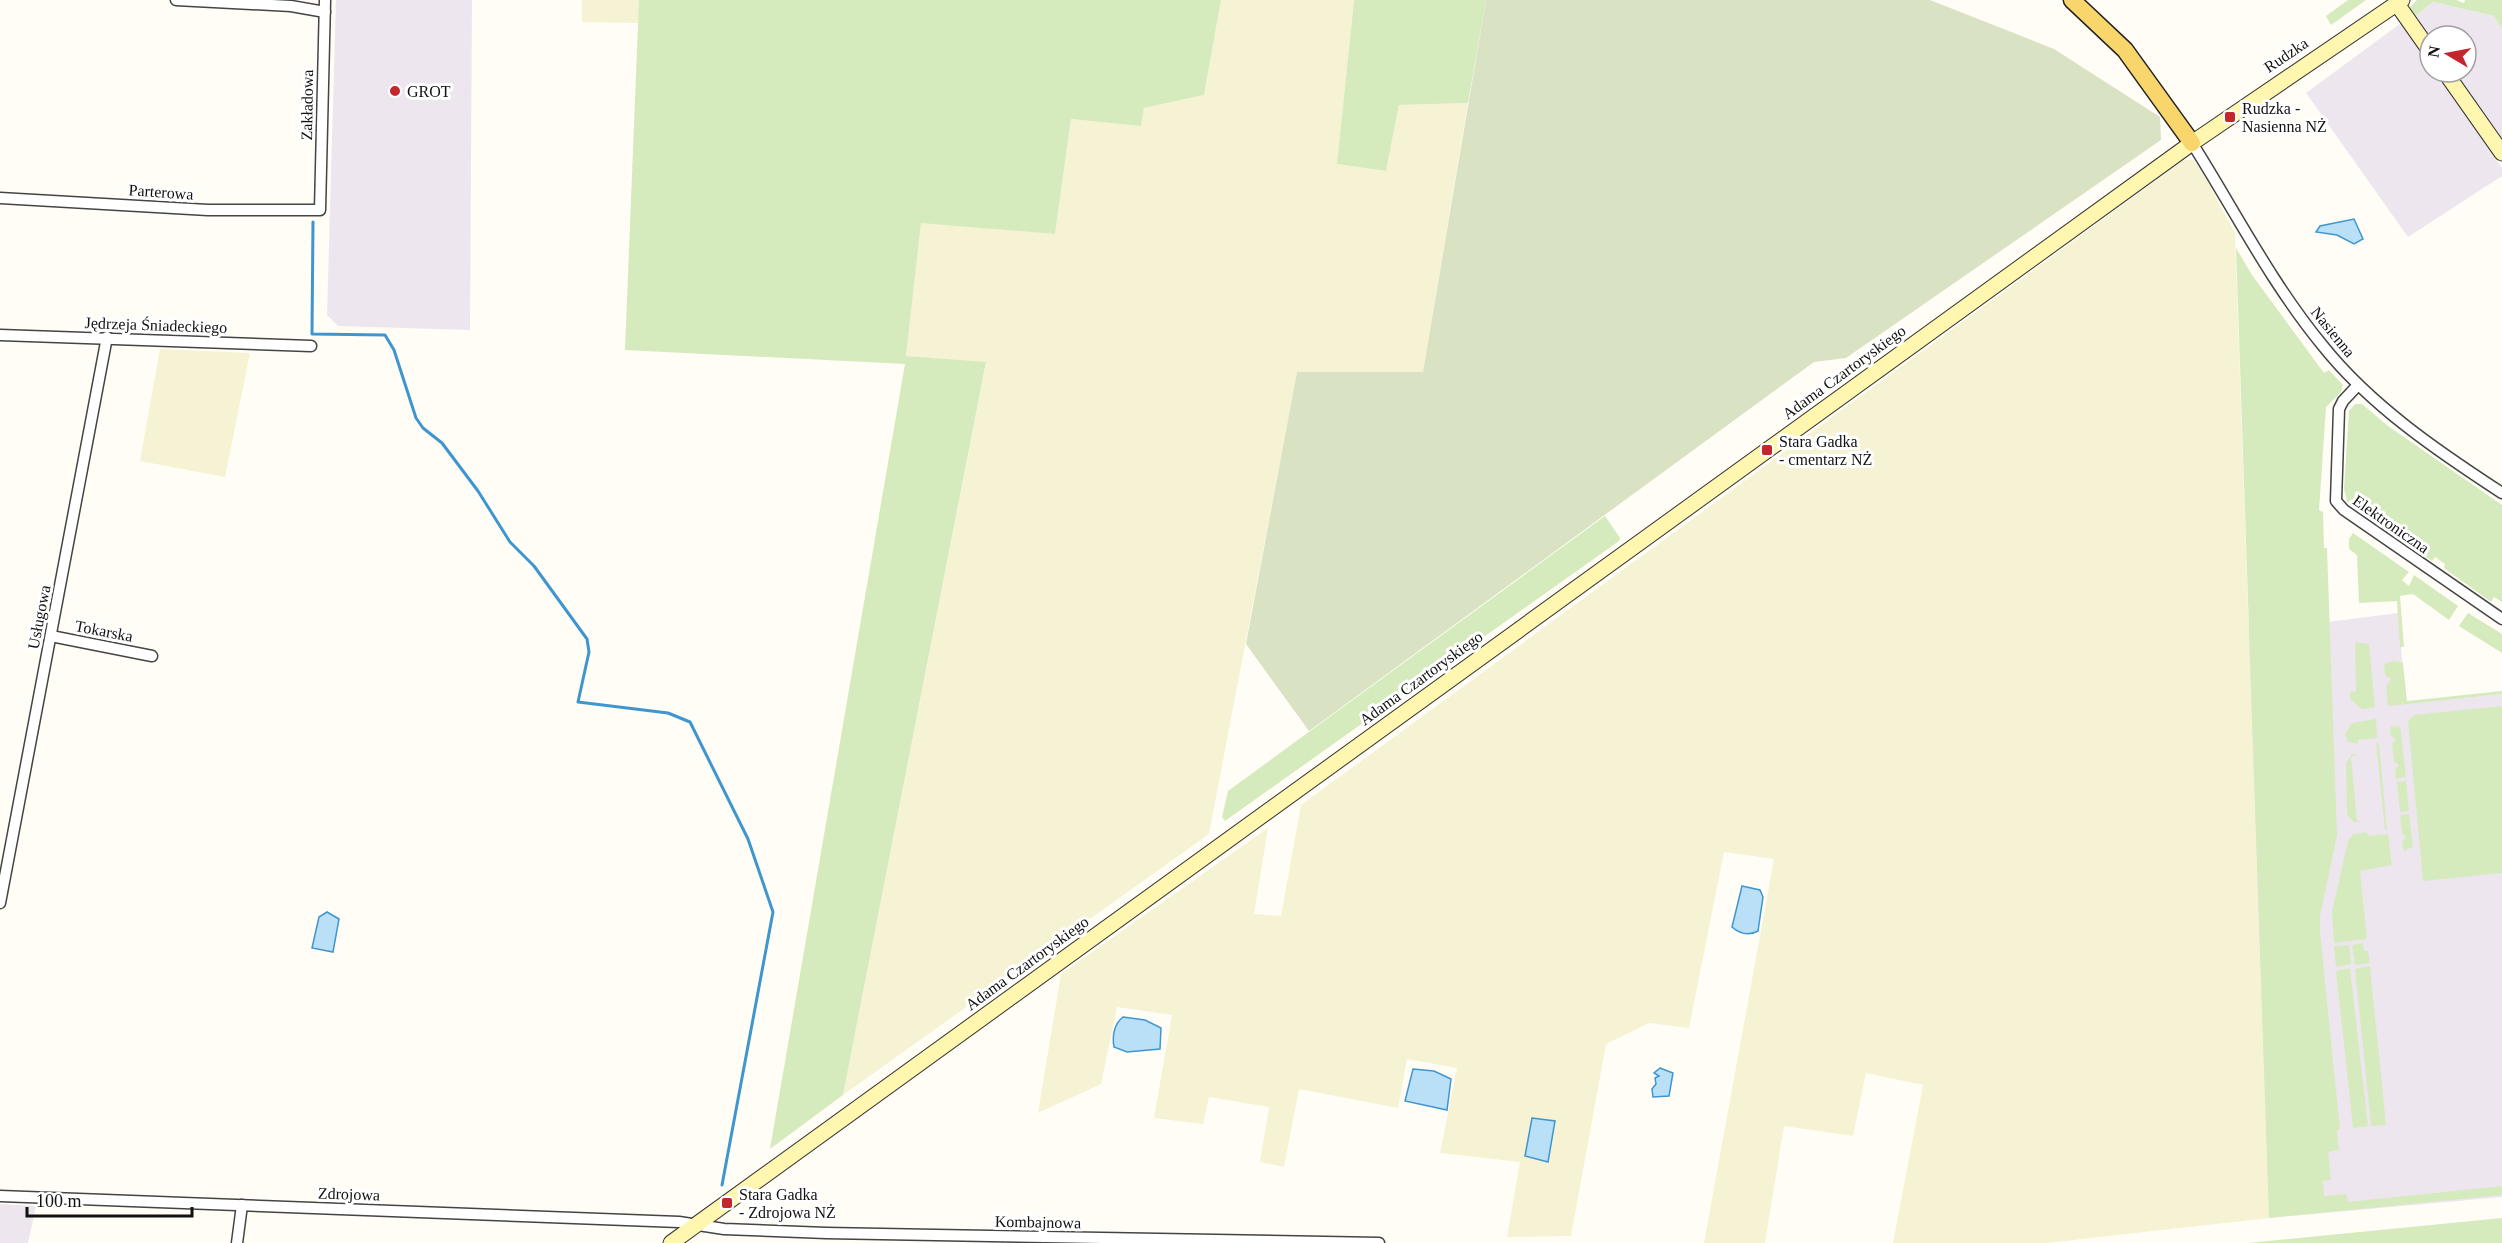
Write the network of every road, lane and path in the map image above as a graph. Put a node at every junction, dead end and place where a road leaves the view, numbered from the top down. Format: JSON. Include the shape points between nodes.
{"nodes":[{"id":1,"x":176,"y":0,"type":"edge"},
{"id":2,"x":325,"y":0,"type":"edge"},
{"id":3,"x":2072,"y":0,"type":"edge"},
{"id":4,"x":2400,"y":2,"type":"edge"},
{"id":5,"x":325,"y":12,"type":"junction"},
{"id":6,"x":2418,"y":31,"type":"edge"},
{"id":7,"x":2453,"y":84,"type":"edge"},
{"id":8,"x":2192,"y":143,"type":"junction"},
{"id":9,"x":2502,"y":153,"type":"edge"},
{"id":10,"x":0,"y":198,"type":"edge"},
{"id":11,"x":320,"y":210,"type":"joint"},
{"id":12,"x":0,"y":336,"type":"edge"},
{"id":13,"x":108,"y":337,"type":"junction"},
{"id":14,"x":312,"y":346,"type":"dead end"},
{"id":15,"x":2358,"y":385,"type":"junction"},
{"id":16,"x":2502,"y":493,"type":"edge"},
{"id":17,"x":2502,"y":619,"type":"edge"},
{"id":18,"x":51,"y":636,"type":"junction"},
{"id":19,"x":152,"y":656,"type":"dead end"},
{"id":20,"x":0,"y":903,"type":"edge"},
{"id":21,"x":0,"y":1196,"type":"edge"},
{"id":22,"x":243,"y":1205,"type":"junction"},
{"id":23,"x":696,"y":1225,"type":"junction"},
{"id":24,"x":237,"y":1243,"type":"edge"},
{"id":25,"x":671,"y":1243,"type":"edge"},
{"id":26,"x":1379,"y":1243,"type":"edge"}],
"edges":[{"from":1,"to":5,"type":"street","via":[[291,6]]},
{"from":2,"to":5,"type":"street","name":"Zakładowa"},
{"from":3,"to":8,"type":"main road","via":[[2125,50]]},
{"from":4,"to":6,"type":"street"},
{"from":4,"to":8,"type":"street","name":"Rudzka"},
{"from":5,"to":11,"type":"street","name":"Zakładowa"},
{"from":7,"to":9,"type":"street"},
{"from":8,"to":15,"type":"street","name":"Nasienna","via":[[2247,237],[2304,321]]},
{"from":8,"to":23,"type":"street","name":"Adama Czartoryskiego"},
{"from":10,"to":11,"type":"street","name":"Parterowa","via":[[208,210]]},
{"from":12,"to":13,"type":"street","name":"Jędrzeja Śniadeckiego"},
{"from":13,"to":14,"type":"street","name":"Jędrzeja Śniadeckiego"},
{"from":13,"to":18,"type":"street","name":"Usługowa"},
{"from":15,"to":16,"type":"street","name":"Nasienna","via":[[2410,428]]},
{"from":15,"to":17,"type":"street","name":"Elektroniczna","via":[[2339,409],[2336,501]]},
{"from":18,"to":19,"type":"street","name":"Tokarska"},
{"from":18,"to":20,"type":"street","name":"Usługowa"},
{"from":21,"to":22,"type":"street","name":"Zdrojowa"},
{"from":22,"to":23,"type":"street","name":"Zdrojowa"},
{"from":22,"to":24,"type":"street"},
{"from":23,"to":25,"type":"street","name":"Adama Czartoryskiego"},
{"from":23,"to":26,"type":"street","name":"Kombajnowa","via":[[826,1233]]}]}
